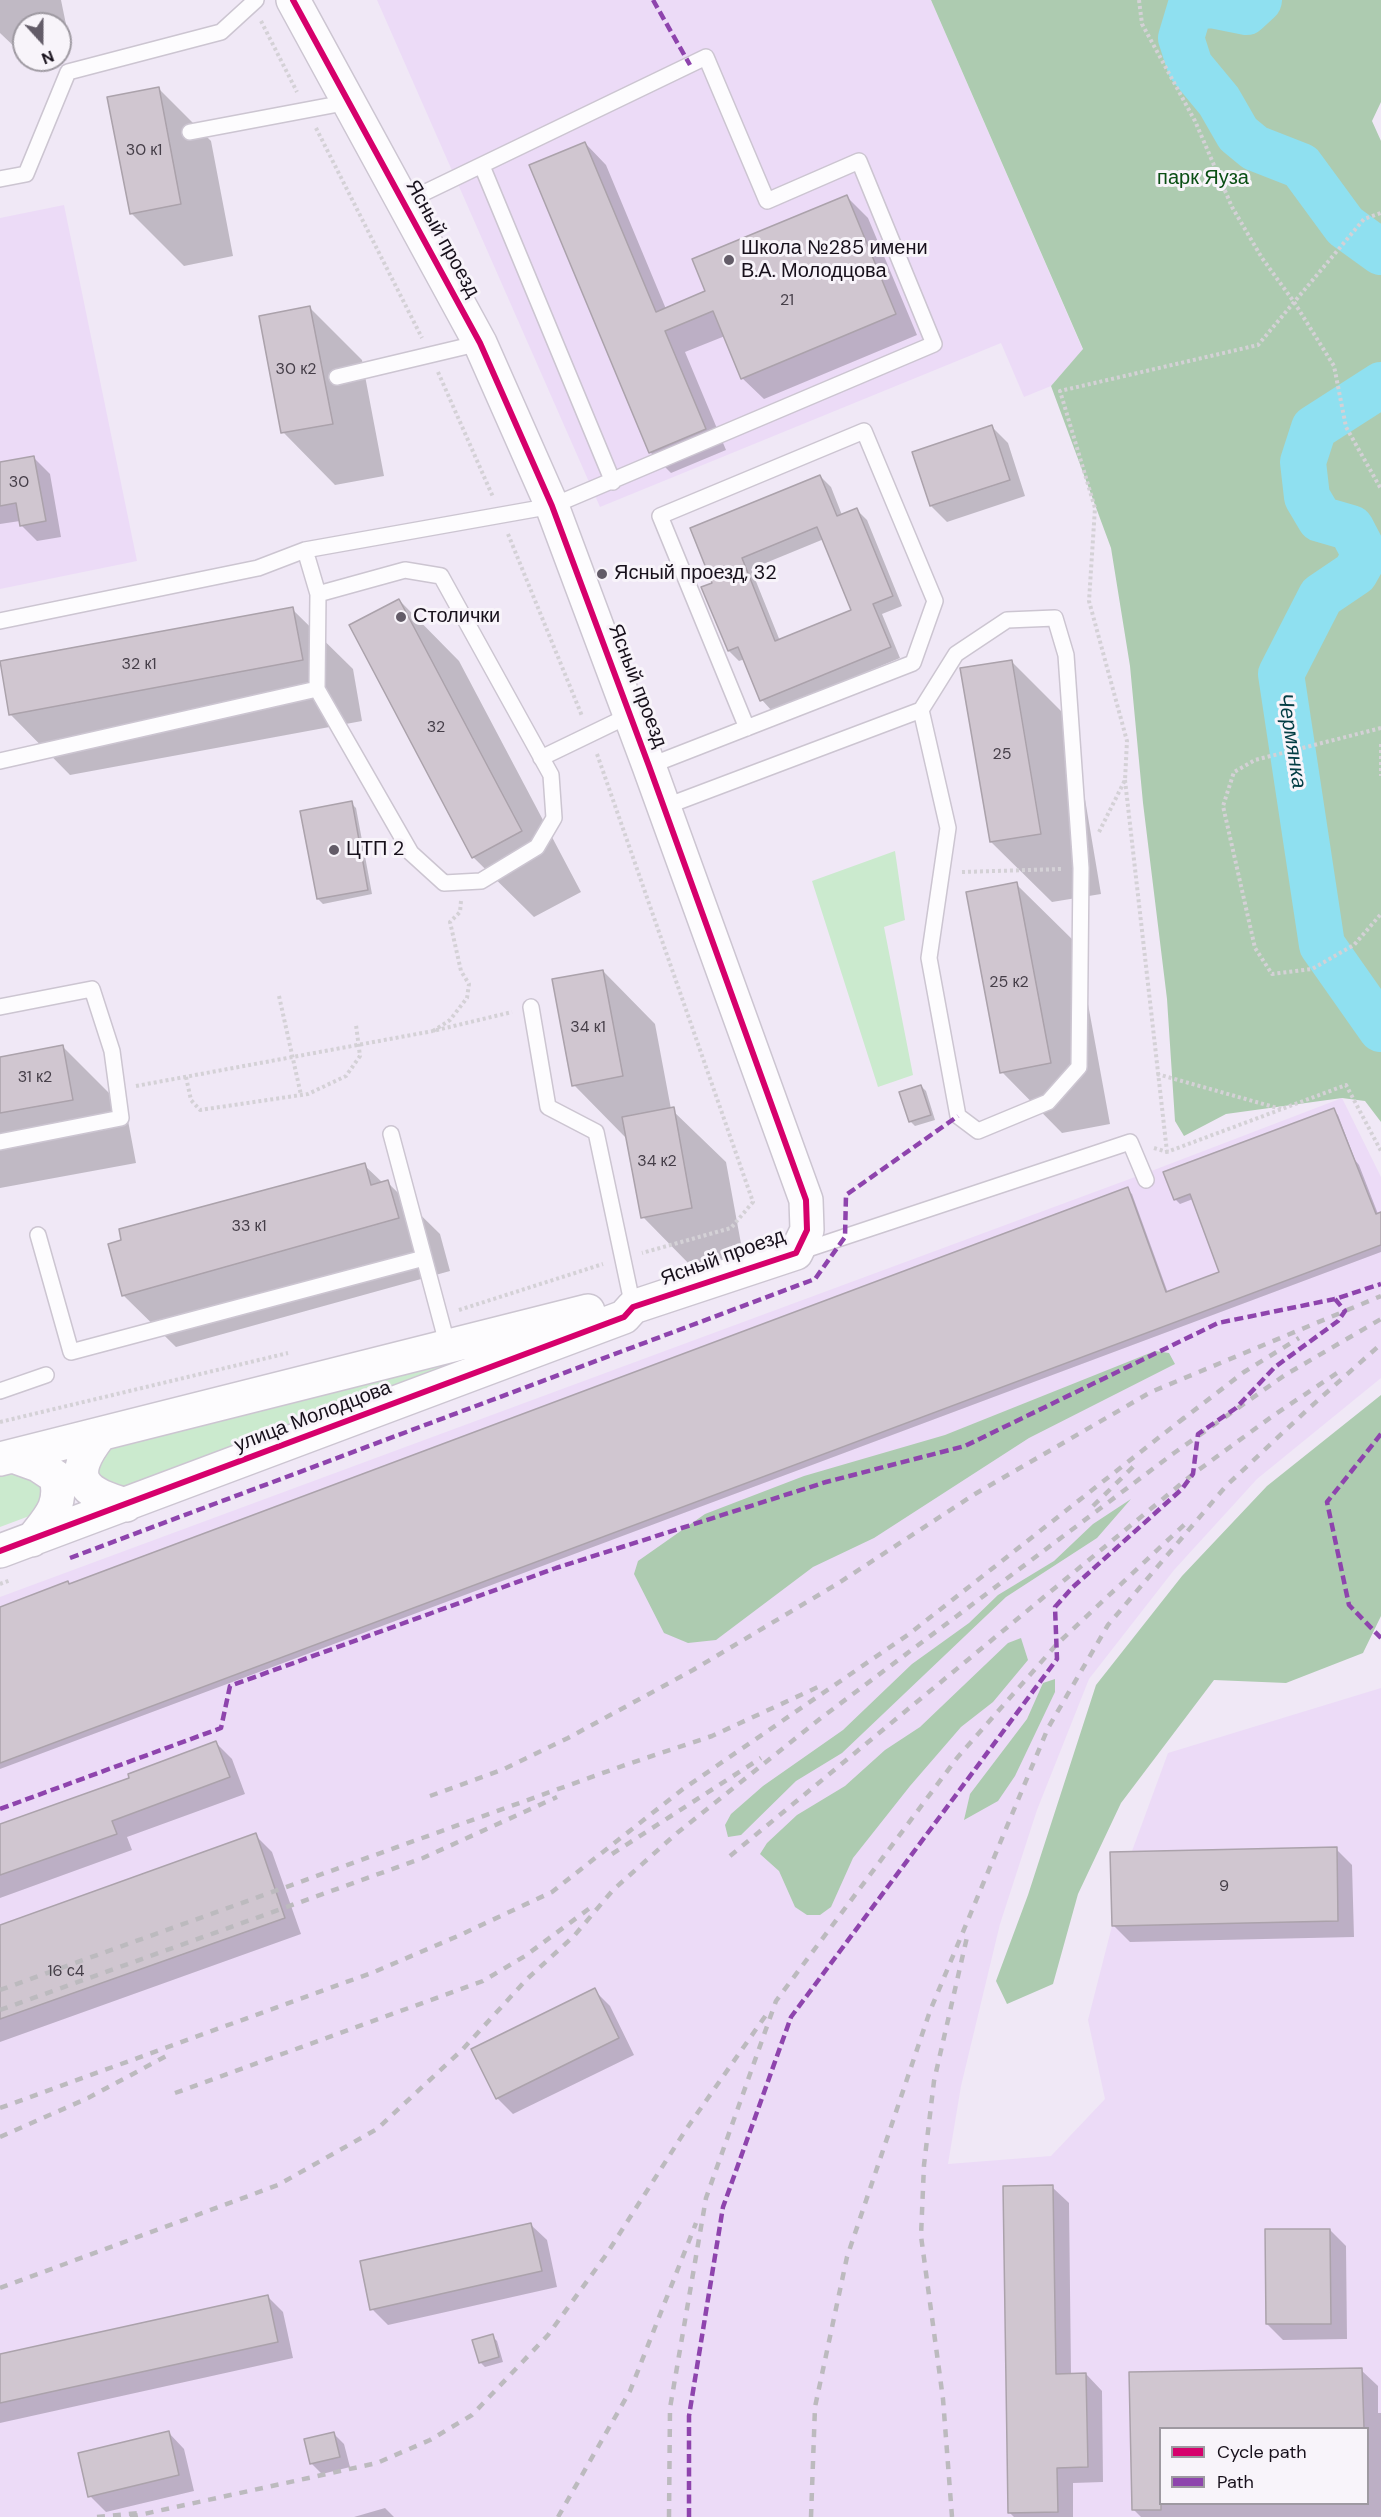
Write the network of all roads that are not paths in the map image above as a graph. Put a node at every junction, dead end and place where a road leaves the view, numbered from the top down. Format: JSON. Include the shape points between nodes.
{"nodes":[{"id":1,"x":293,"y":0,"type":"edge"},
{"id":2,"x":254,"y":2,"type":"edge"},
{"id":3,"x":349,"y":102,"type":"junction"},
{"id":4,"x":190,"y":132,"type":"dead end"},
{"id":5,"x":482,"y":166,"type":"junction"},
{"id":6,"x":0,"y":179,"type":"edge"},
{"id":7,"x":403,"y":203,"type":"junction"},
{"id":8,"x":480,"y":343,"type":"junction"},
{"id":9,"x":337,"y":377,"type":"dead end"},
{"id":10,"x":613,"y":482,"type":"junction"},
{"id":11,"x":552,"y":506,"type":"junction"},
{"id":12,"x":305,"y":550,"type":"junction"},
{"id":13,"x":318,"y":594,"type":"junction"},
{"id":14,"x":0,"y":621,"type":"edge"},
{"id":15,"x":317,"y":689,"type":"junction"},
{"id":16,"x":921,"y":710,"type":"junction"},
{"id":17,"x":630,"y":715,"type":"junction"},
{"id":18,"x":747,"y":728,"type":"junction"},
{"id":19,"x":541,"y":758,"type":"junction"},
{"id":20,"x":0,"y":761,"type":"edge"},
{"id":21,"x":649,"y":766,"type":"junction"},
{"id":22,"x":664,"y":807,"type":"junction"},
{"id":23,"x":0,"y":1007,"type":"edge"},
{"id":24,"x":531,"y":1007,"type":"road end"},
{"id":25,"x":391,"y":1134,"type":"dead end"},
{"id":26,"x":0,"y":1142,"type":"edge"},
{"id":27,"x":1146,"y":1180,"type":"dead end"},
{"id":28,"x":38,"y":1235,"type":"dead end"},
{"id":29,"x":796,"y":1253,"type":"junction"},
{"id":30,"x":424,"y":1258,"type":"junction"},
{"id":31,"x":633,"y":1307,"type":"junction"},
{"id":32,"x":448,"y":1347,"type":"junction"},
{"id":33,"x":46,"y":1375,"type":"dead end"},
{"id":34,"x":0,"y":1390,"type":"edge"},
{"id":35,"x":99,"y":1436,"type":"junction"},
{"id":36,"x":7,"y":1458,"type":"edge"},
{"id":37,"x":126,"y":1505,"type":"junction"},
{"id":38,"x":32,"y":1540,"type":"junction"},
{"id":39,"x":0,"y":1551,"type":"edge"}],
"edges":[{"from":1,"to":3,"type":"street","name":"Ясный проезд"},
{"from":2,"to":6,"type":"lane","via":[[221,32],[68,72],[26,174]]},
{"from":3,"to":4,"type":"lane"},
{"from":3,"to":7,"type":"street","name":"Ясный проезд"},
{"from":5,"to":7,"type":"lane"},
{"from":5,"to":10,"type":"lane"},
{"from":5,"to":10,"type":"lane","via":[[706,57],[767,201],[859,161],[864,172],[934,344]]},
{"from":7,"to":8,"type":"street","name":"Ясный проезд"},
{"from":8,"to":9,"type":"lane"},
{"from":8,"to":11,"type":"street","name":"Ясный проезд"},
{"from":10,"to":11,"type":"lane"},
{"from":11,"to":12,"type":"lane"},
{"from":11,"to":17,"type":"street","name":"Ясный проезд"},
{"from":12,"to":13,"type":"lane"},
{"from":12,"to":14,"type":"lane","via":[[258,568]]},
{"from":13,"to":15,"type":"lane"},
{"from":13,"to":19,"type":"lane","via":[[405,570],[441,576]]},
{"from":15,"to":19,"type":"lane","via":[[411,854],[444,883],[481,882],[537,847],[554,818],[551,775]]},
{"from":15,"to":20,"type":"lane"},
{"from":16,"to":16,"type":"lane","via":[[948,828],[929,958],[958,1116],[978,1131],[1048,1102],[1079,1067],[1081,868],[1066,655],[1054,618],[1007,620],[956,654]]},
{"from":16,"to":22,"type":"lane"},
{"from":17,"to":19,"type":"lane"},
{"from":17,"to":21,"type":"street","name":"Ясный проезд"},
{"from":18,"to":18,"type":"lane","via":[[913,663],[935,601],[864,431],[660,516]]},
{"from":18,"to":21,"type":"lane"},
{"from":21,"to":22,"type":"street","name":"Ясный проезд"},
{"from":22,"to":29,"type":"street","name":"Ясный проезд","via":[[806,1200],[807,1230]]},
{"from":23,"to":26,"type":"lane","via":[[92,989],[112,1051],[122,1118]]},
{"from":24,"to":31,"type":"lane","via":[[548,1107],[596,1132]]},
{"from":25,"to":30,"type":"lane"},
{"from":27,"to":29,"type":"lane","via":[[1130,1142]]},
{"from":28,"to":30,"type":"lane","via":[[71,1352]]},
{"from":29,"to":31,"type":"street","name":"Ясный проезд"},
{"from":30,"to":32,"type":"lane"},
{"from":31,"to":32,"type":"street","name":"улица Молодцова","via":[[623,1303]]},
{"from":31,"to":37,"type":"street","name":"улица Молодцова","via":[[624,1317]]},
{"from":32,"to":35,"type":"street","name":"улица Молодцова"},
{"from":33,"to":34,"type":"lane"},
{"from":35,"to":36,"type":"street","name":"улица Молодцова"},
{"from":35,"to":37,"type":"street","via":[[86,1453],[81,1471],[85,1485],[101,1498]]},
{"from":36,"to":38,"type":"street","name":"улица Молодцова","via":[[38,1465],[56,1477],[59,1492],[52,1514]]},
{"from":37,"to":38,"type":"street","name":"улица Молодцова"},
{"from":38,"to":39,"type":"street","name":"улица Молодцова"}]}
